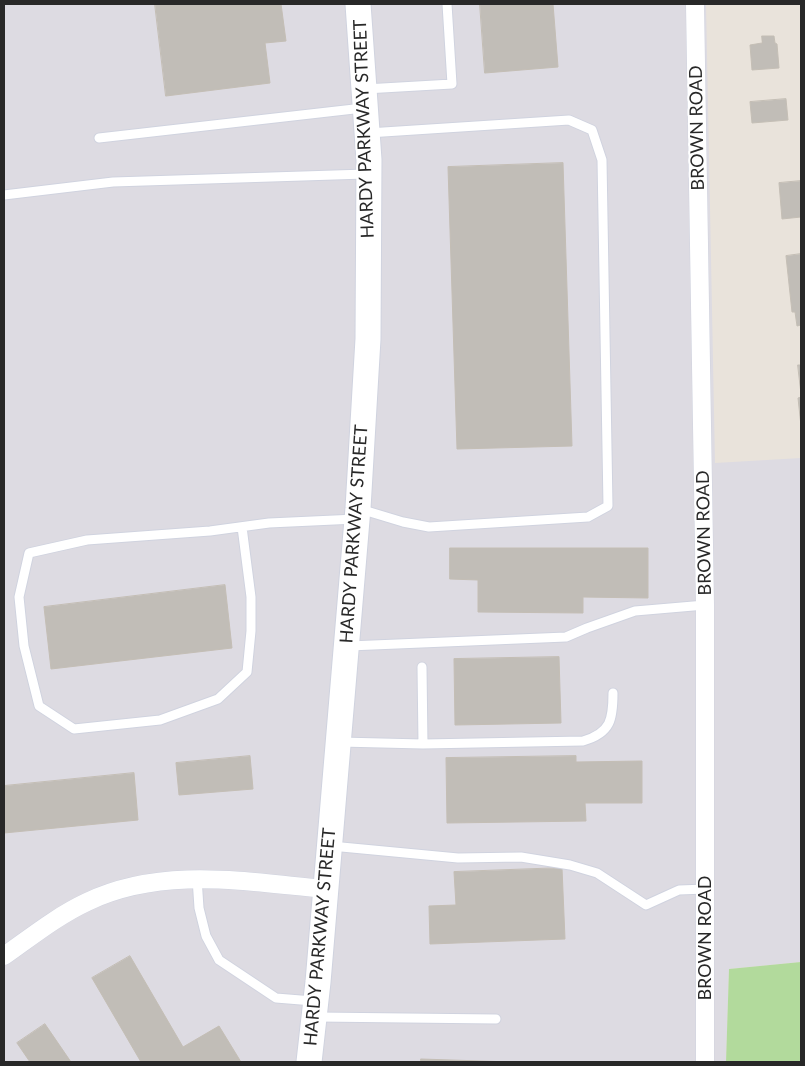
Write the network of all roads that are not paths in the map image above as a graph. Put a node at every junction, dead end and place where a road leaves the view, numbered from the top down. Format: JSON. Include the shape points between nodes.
{"nodes":[{"id":1,"x":358,"y":4,"type":"edge"},
{"id":2,"x":447,"y":4,"type":"edge"},
{"id":3,"x":695,"y":4,"type":"edge"},
{"id":4,"x":365,"y":98,"type":"junction"},
{"id":5,"x":367,"y":133,"type":"junction"},
{"id":6,"x":99,"y":138,"type":"dead end"},
{"id":7,"x":369,"y":174,"type":"junction"},
{"id":8,"x":4,"y":195,"type":"edge"},
{"id":9,"x":357,"y":514,"type":"junction"},
{"id":10,"x":242,"y":526,"type":"junction"},
{"id":11,"x":705,"y":605,"type":"junction"},
{"id":12,"x":346,"y":646,"type":"junction"},
{"id":13,"x":422,"y":667,"type":"dead end"},
{"id":14,"x":614,"y":692,"type":"dead end"},
{"id":15,"x":338,"y":742,"type":"junction"},
{"id":16,"x":423,"y":744,"type":"junction"},
{"id":17,"x":328,"y":846,"type":"junction"},
{"id":18,"x":198,"y":878,"type":"junction"},
{"id":19,"x":325,"y":889,"type":"junction"},
{"id":20,"x":706,"y":889,"type":"junction"},
{"id":21,"x":4,"y":956,"type":"edge"},
{"id":22,"x":315,"y":1009,"type":"junction"},
{"id":23,"x":496,"y":1019,"type":"dead end"},
{"id":24,"x":309,"y":1062,"type":"edge"},
{"id":25,"x":705,"y":1062,"type":"edge"}],
"edges":[{"from":1,"to":4,"type":"main road","name":"HARDY PARKWAY STREET"},
{"from":2,"to":4,"type":"lane","via":[[452,84]]},
{"from":3,"to":11,"type":"street","name":"BROWN ROAD"},
{"from":4,"to":5,"type":"main road","name":"HARDY PARKWAY STREET"},
{"from":4,"to":6,"type":"lane"},
{"from":5,"to":7,"type":"main road","name":"HARDY PARKWAY STREET"},
{"from":5,"to":9,"type":"lane","via":[[569,120],[592,130],[602,160],[608,506],[588,517],[429,527]]},
{"from":7,"to":8,"type":"lane","via":[[112,182]]},
{"from":7,"to":9,"type":"main road","name":"HARDY PARKWAY STREET","via":[[368,339]]},
{"from":9,"to":10,"type":"lane"},
{"from":9,"to":12,"type":"main road","name":"HARDY PARKWAY STREET"},
{"from":10,"to":10,"type":"lane","via":[[87,540],[29,554],[19,596],[24,646],[39,706],[74,728],[160,720],[218,699],[247,672],[251,597]]},
{"from":11,"to":12,"type":"lane","via":[[635,612],[566,638]]},
{"from":11,"to":20,"type":"street","name":"BROWN ROAD"},
{"from":12,"to":15,"type":"main road","name":"HARDY PARKWAY STREET"},
{"from":13,"to":16,"type":"lane"},
{"from":14,"to":16,"type":"lane","via":[[614,715],[601,734],[588,740]]},
{"from":15,"to":16,"type":"lane"},
{"from":15,"to":17,"type":"main road","name":"HARDY PARKWAY STREET"},
{"from":17,"to":19,"type":"main road","name":"HARDY PARKWAY STREET"},
{"from":17,"to":20,"type":"lane","via":[[458,858],[521,857],[570,865],[596,873],[646,905],[679,890]]},
{"from":18,"to":19,"type":"street"},
{"from":18,"to":21,"type":"street","via":[[162,880],[124,888],[88,901],[54,920]]},
{"from":18,"to":22,"type":"lane","via":[[201,918],[219,960],[276,998]]},
{"from":19,"to":22,"type":"main road","name":"HARDY PARKWAY STREET"},
{"from":20,"to":25,"type":"street","name":"BROWN ROAD"},
{"from":22,"to":23,"type":"lane"},
{"from":22,"to":24,"type":"main road","name":"HARDY PARKWAY STREET"}]}
